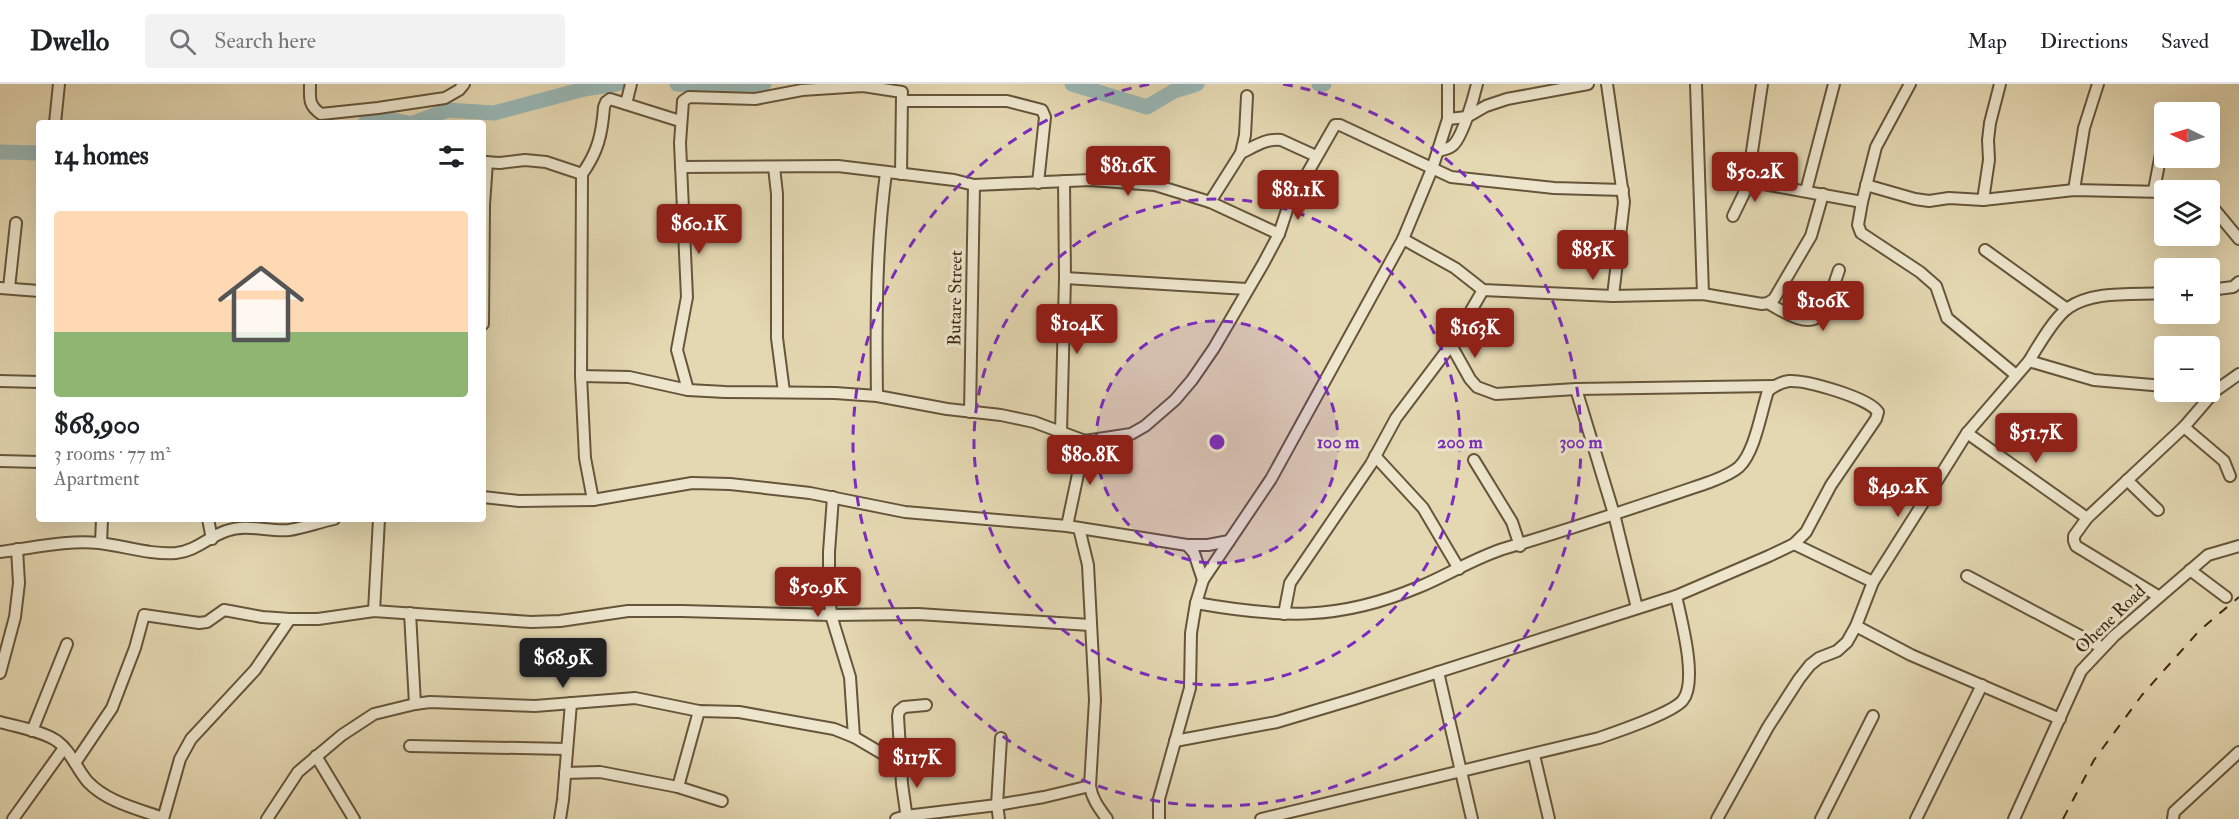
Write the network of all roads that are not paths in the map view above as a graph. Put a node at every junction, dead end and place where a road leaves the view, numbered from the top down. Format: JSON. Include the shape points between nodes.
{"nodes":[{"id":1,"x":59,"y":84,"type":"edge"},
{"id":2,"x":310,"y":84,"type":"edge"},
{"id":3,"x":464,"y":84,"type":"edge"},
{"id":4,"x":631,"y":84,"type":"edge"},
{"id":5,"x":1448,"y":84,"type":"edge"},
{"id":6,"x":1478,"y":84,"type":"edge"},
{"id":7,"x":1588,"y":84,"type":"edge"},
{"id":8,"x":1607,"y":84,"type":"edge"},
{"id":9,"x":1696,"y":84,"type":"edge"},
{"id":10,"x":1762,"y":84,"type":"edge"},
{"id":11,"x":1834,"y":84,"type":"edge"},
{"id":12,"x":1910,"y":84,"type":"edge"},
{"id":13,"x":2000,"y":84,"type":"edge"},
{"id":14,"x":2098,"y":84,"type":"edge"},
{"id":15,"x":902,"y":93,"type":"junction"},
{"id":16,"x":1247,"y":96,"type":"dead end"},
{"id":17,"x":626,"y":104,"type":"junction"},
{"id":18,"x":1467,"y":117,"type":"junction"},
{"id":19,"x":1448,"y":118,"type":"junction"},
{"id":20,"x":55,"y":120,"type":"edge"},
{"id":21,"x":680,"y":122,"type":"junction"},
{"id":22,"x":1438,"y":151,"type":"junction"},
{"id":23,"x":1241,"y":153,"type":"junction"},
{"id":24,"x":1316,"y":156,"type":"junction"},
{"id":25,"x":486,"y":162,"type":"edge"},
{"id":26,"x":774,"y":166,"type":"junction"},
{"id":27,"x":681,"y":167,"type":"junction"},
{"id":28,"x":1432,"y":169,"type":"junction"},
{"id":29,"x":886,"y":173,"type":"junction"},
{"id":30,"x":582,"y":174,"type":"junction"},
{"id":31,"x":901,"y":174,"type":"junction"},
{"id":32,"x":1750,"y":179,"type":"junction"},
{"id":33,"x":1064,"y":181,"type":"junction"},
{"id":34,"x":1038,"y":183,"type":"junction"},
{"id":35,"x":1866,"y":184,"type":"junction"},
{"id":36,"x":974,"y":185,"type":"junction"},
{"id":37,"x":1623,"y":190,"type":"junction"},
{"id":38,"x":2074,"y":190,"type":"junction"},
{"id":39,"x":1806,"y":191,"type":"junction"},
{"id":40,"x":2154,"y":191,"type":"edge"},
{"id":41,"x":1823,"y":194,"type":"junction"},
{"id":42,"x":1983,"y":200,"type":"junction"},
{"id":43,"x":1210,"y":202,"type":"junction"},
{"id":44,"x":1862,"y":202,"type":"junction"},
{"id":45,"x":1733,"y":216,"type":"dead end"},
{"id":46,"x":2220,"y":216,"type":"edge"},
{"id":47,"x":16,"y":224,"type":"dead end"},
{"id":48,"x":1279,"y":234,"type":"junction"},
{"id":49,"x":1403,"y":239,"type":"junction"},
{"id":50,"x":2239,"y":239,"type":"edge"},
{"id":51,"x":1985,"y":250,"type":"dead end"},
{"id":52,"x":1839,"y":270,"type":"dead end"},
{"id":53,"x":1065,"y":278,"type":"junction"},
{"id":54,"x":2239,"y":282,"type":"edge"},
{"id":55,"x":4,"y":288,"type":"edge"},
{"id":56,"x":2220,"y":289,"type":"edge"},
{"id":57,"x":1247,"y":290,"type":"junction"},
{"id":58,"x":1483,"y":290,"type":"junction"},
{"id":59,"x":36,"y":291,"type":"edge"},
{"id":60,"x":1703,"y":294,"type":"junction"},
{"id":61,"x":2154,"y":295,"type":"edge"},
{"id":62,"x":1613,"y":296,"type":"junction"},
{"id":63,"x":1768,"y":303,"type":"junction"},
{"id":64,"x":2067,"y":309,"type":"junction"},
{"id":65,"x":1451,"y":345,"type":"junction"},
{"id":66,"x":2029,"y":361,"type":"junction"},
{"id":67,"x":2239,"y":374,"type":"edge"},
{"id":68,"x":2016,"y":375,"type":"junction"},
{"id":69,"x":581,"y":376,"type":"junction"},
{"id":70,"x":0,"y":381,"type":"edge"},
{"id":71,"x":36,"y":382,"type":"edge"},
{"id":72,"x":2154,"y":385,"type":"edge"},
{"id":73,"x":1774,"y":386,"type":"junction"},
{"id":74,"x":2220,"y":387,"type":"edge"},
{"id":75,"x":1576,"y":389,"type":"junction"},
{"id":76,"x":688,"y":390,"type":"junction"},
{"id":77,"x":784,"y":392,"type":"junction"},
{"id":78,"x":877,"y":396,"type":"junction"},
{"id":79,"x":2205,"y":402,"type":"edge"},
{"id":80,"x":970,"y":412,"type":"junction"},
{"id":81,"x":2184,"y":428,"type":"junction"},
{"id":82,"x":1061,"y":432,"type":"junction"},
{"id":83,"x":1967,"y":434,"type":"junction"},
{"id":84,"x":1084,"y":441,"type":"junction"},
{"id":85,"x":1375,"y":456,"type":"junction"},
{"id":86,"x":1474,"y":460,"type":"dead end"},
{"id":87,"x":0,"y":461,"type":"edge"},
{"id":88,"x":36,"y":462,"type":"edge"},
{"id":89,"x":2230,"y":476,"type":"dead end"},
{"id":90,"x":2127,"y":480,"type":"junction"},
{"id":91,"x":833,"y":497,"type":"junction"},
{"id":92,"x":486,"y":498,"type":"edge"},
{"id":93,"x":593,"y":500,"type":"junction"},
{"id":94,"x":2158,"y":510,"type":"dead end"},
{"id":95,"x":1614,"y":514,"type":"junction"},
{"id":96,"x":2087,"y":518,"type":"junction"},
{"id":97,"x":102,"y":522,"type":"edge"},
{"id":98,"x":209,"y":522,"type":"edge"},
{"id":99,"x":308,"y":522,"type":"edge"},
{"id":100,"x":379,"y":522,"type":"edge"},
{"id":101,"x":1067,"y":526,"type":"junction"},
{"id":102,"x":1079,"y":528,"type":"junction"},
{"id":103,"x":212,"y":539,"type":"junction"},
{"id":104,"x":1229,"y":541,"type":"junction"},
{"id":105,"x":101,"y":543,"type":"junction"},
{"id":106,"x":1794,"y":544,"type":"junction"},
{"id":107,"x":1187,"y":545,"type":"junction"},
{"id":108,"x":1521,"y":546,"type":"junction"},
{"id":109,"x":2239,"y":546,"type":"edge"},
{"id":110,"x":17,"y":549,"type":"junction"},
{"id":111,"x":0,"y":552,"type":"edge"},
{"id":112,"x":1459,"y":569,"type":"junction"},
{"id":113,"x":2190,"y":570,"type":"junction"},
{"id":114,"x":1966,"y":576,"type":"dead end"},
{"id":115,"x":1203,"y":580,"type":"junction"},
{"id":116,"x":1873,"y":582,"type":"junction"},
{"id":117,"x":1676,"y":596,"type":"junction"},
{"id":118,"x":2158,"y":596,"type":"junction"},
{"id":119,"x":2226,"y":597,"type":"dead end"},
{"id":120,"x":1196,"y":603,"type":"junction"},
{"id":121,"x":1637,"y":608,"type":"junction"},
{"id":122,"x":375,"y":611,"type":"junction"},
{"id":123,"x":410,"y":613,"type":"junction"},
{"id":124,"x":1284,"y":614,"type":"junction"},
{"id":125,"x":831,"y":615,"type":"junction"},
{"id":126,"x":290,"y":620,"type":"junction"},
{"id":127,"x":1090,"y":625,"type":"junction"},
{"id":128,"x":1856,"y":626,"type":"junction"},
{"id":129,"x":67,"y":644,"type":"dead end"},
{"id":130,"x":2102,"y":647,"type":"junction"},
{"id":131,"x":1438,"y":672,"type":"junction"},
{"id":132,"x":0,"y":673,"type":"edge"},
{"id":133,"x":1982,"y":685,"type":"junction"},
{"id":134,"x":571,"y":703,"type":"junction"},
{"id":135,"x":415,"y":704,"type":"junction"},
{"id":136,"x":926,"y":705,"type":"dead end"},
{"id":137,"x":699,"y":711,"type":"junction"},
{"id":138,"x":1873,"y":716,"type":"dead end"},
{"id":139,"x":2060,"y":719,"type":"junction"},
{"id":140,"x":0,"y":722,"type":"edge"},
{"id":141,"x":32,"y":731,"type":"junction"},
{"id":142,"x":854,"y":737,"type":"junction"},
{"id":143,"x":1001,"y":738,"type":"dead end"},
{"id":144,"x":1175,"y":741,"type":"junction"},
{"id":145,"x":410,"y":746,"type":"dead end"},
{"id":146,"x":64,"y":748,"type":"junction"},
{"id":147,"x":567,"y":749,"type":"junction"},
{"id":148,"x":2239,"y":752,"type":"edge"},
{"id":149,"x":1534,"y":755,"type":"junction"},
{"id":150,"x":316,"y":756,"type":"junction"},
{"id":151,"x":75,"y":763,"type":"junction"},
{"id":152,"x":900,"y":764,"type":"junction"},
{"id":153,"x":1462,"y":771,"type":"junction"},
{"id":154,"x":565,"y":773,"type":"junction"},
{"id":155,"x":1090,"y":786,"type":"junction"},
{"id":156,"x":678,"y":787,"type":"junction"},
{"id":157,"x":722,"y":801,"type":"dead end"},
{"id":158,"x":997,"y":805,"type":"junction"},
{"id":159,"x":1281,"y":817,"type":"edge"},
{"id":160,"x":163,"y":818,"type":"edge"},
{"id":161,"x":903,"y":818,"type":"edge"},
{"id":162,"x":13,"y":819,"type":"edge"},
{"id":163,"x":267,"y":819,"type":"edge"},
{"id":164,"x":354,"y":819,"type":"edge"},
{"id":165,"x":560,"y":819,"type":"edge"},
{"id":166,"x":999,"y":819,"type":"edge"},
{"id":167,"x":1107,"y":819,"type":"edge"},
{"id":168,"x":1159,"y":819,"type":"edge"},
{"id":169,"x":1261,"y":819,"type":"edge"},
{"id":170,"x":1472,"y":819,"type":"edge"},
{"id":171,"x":1549,"y":819,"type":"edge"},
{"id":172,"x":1717,"y":819,"type":"edge"},
{"id":173,"x":1821,"y":819,"type":"edge"},
{"id":174,"x":1916,"y":819,"type":"edge"},
{"id":175,"x":2014,"y":819,"type":"edge"},
{"id":176,"x":2173,"y":819,"type":"edge"}],
"edges":[{"from":1,"to":20,"type":"street"},
{"from":2,"to":3,"type":"street","via":[[309,102],[321,114],[446,98]]},
{"from":4,"to":17,"type":"street"},
{"from":5,"to":19,"type":"street"},
{"from":6,"to":18,"type":"street"},
{"from":7,"to":18,"type":"street","via":[[1507,99]]},
{"from":8,"to":37,"type":"street"},
{"from":9,"to":60,"type":"street"},
{"from":10,"to":32,"type":"street"},
{"from":11,"to":39,"type":"street"},
{"from":12,"to":35,"type":"street","via":[[1876,147]]},
{"from":13,"to":42,"type":"street","via":[[1990,123]]},
{"from":14,"to":38,"type":"street","via":[[2084,128]]},
{"from":15,"to":21,"type":"street","via":[[863,86],[802,90],[755,99],[688,96],[683,101]]},
{"from":15,"to":31,"type":"street"},
{"from":15,"to":34,"type":"street","via":[[1007,101],[1042,110],[1045,117]]},
{"from":16,"to":23,"type":"street"},
{"from":17,"to":21,"type":"street"},
{"from":17,"to":30,"type":"street","via":[[610,99],[606,102],[597,148]]},
{"from":18,"to":19,"type":"street"},
{"from":18,"to":22,"type":"street","via":[[1450,148]]},
{"from":19,"to":22,"type":"street"},
{"from":21,"to":27,"type":"street"},
{"from":22,"to":28,"type":"street"},
{"from":23,"to":24,"type":"street","via":[[1275,139]]},
{"from":23,"to":43,"type":"street"},
{"from":24,"to":28,"type":"street","via":[[1335,124]]},
{"from":24,"to":48,"type":"street","via":[[1288,207]]},
{"from":25,"to":30,"type":"street","via":[[546,162]]},
{"from":26,"to":27,"type":"street"},
{"from":26,"to":29,"type":"street","via":[[838,166]]},
{"from":26,"to":77,"type":"street","via":[[777,338]]},
{"from":27,"to":76,"type":"street","via":[[687,297],[677,350]]},
{"from":28,"to":37,"type":"street","via":[[1451,177],[1554,188]]},
{"from":28,"to":49,"type":"street"},
{"from":29,"to":31,"type":"street"},
{"from":29,"to":78,"type":"street","via":[[876,284]]},
{"from":30,"to":69,"type":"street"},
{"from":31,"to":36,"type":"street"},
{"from":32,"to":39,"type":"street"},
{"from":32,"to":45,"type":"street"},
{"from":33,"to":34,"type":"street"},
{"from":33,"to":43,"type":"street","via":[[1155,185]]},
{"from":33,"to":53,"type":"street"},
{"from":34,"to":36,"type":"street"},
{"from":35,"to":42,"type":"street","via":[[1929,201]]},
{"from":35,"to":44,"type":"street"},
{"from":36,"to":80,"type":"street","name":"Butare Street"},
{"from":37,"to":62,"type":"street"},
{"from":38,"to":40,"type":"street"},
{"from":38,"to":42,"type":"street"},
{"from":39,"to":41,"type":"street"},
{"from":41,"to":44,"type":"street"},
{"from":41,"to":63,"type":"street","via":[[1811,236]]},
{"from":43,"to":48,"type":"street"},
{"from":44,"to":68,"type":"street","via":[[1858,225],[1861,232],[1936,286],[1947,318]]},
{"from":46,"to":50,"type":"street"},
{"from":47,"to":55,"type":"street"},
{"from":48,"to":57,"type":"street"},
{"from":49,"to":58,"type":"street","via":[[1455,268]]},
{"from":49,"to":104,"type":"street","via":[[1271,479]]},
{"from":51,"to":64,"type":"street"},
{"from":52,"to":63,"type":"street","via":[[1821,317],[1815,320],[1796,317]]},
{"from":53,"to":57,"type":"street"},
{"from":53,"to":82,"type":"street"},
{"from":54,"to":56,"type":"street"},
{"from":55,"to":59,"type":"street"},
{"from":57,"to":84,"type":"street","via":[[1214,348],[1175,400],[1131,434]]},
{"from":58,"to":62,"type":"street"},
{"from":58,"to":65,"type":"street"},
{"from":60,"to":62,"type":"street"},
{"from":60,"to":63,"type":"street"},
{"from":61,"to":64,"type":"street","via":[[2086,298]]},
{"from":64,"to":66,"type":"street"},
{"from":65,"to":75,"type":"street","via":[[1470,379],[1486,392],[1505,395]]},
{"from":65,"to":85,"type":"street","via":[[1396,418]]},
{"from":66,"to":68,"type":"street"},
{"from":66,"to":72,"type":"street","via":[[2094,380]]},
{"from":67,"to":74,"type":"street"},
{"from":68,"to":83,"type":"street"},
{"from":69,"to":76,"type":"street","via":[[629,377]]},
{"from":69,"to":93,"type":"street","via":[[584,448]]},
{"from":70,"to":71,"type":"street"},
{"from":73,"to":75,"type":"street"},
{"from":73,"to":95,"type":"street","via":[[1768,391],[1749,453],[1741,466],[1710,482]]},
{"from":73,"to":106,"type":"street","via":[[1789,381],[1817,386],[1856,398],[1878,412],[1806,532]]},
{"from":75,"to":95,"type":"street"},
{"from":76,"to":77,"type":"street"},
{"from":77,"to":78,"type":"street"},
{"from":78,"to":80,"type":"street"},
{"from":79,"to":81,"type":"street"},
{"from":80,"to":82,"type":"street","via":[[1034,422]]},
{"from":81,"to":89,"type":"street","via":[[2224,461]]},
{"from":81,"to":90,"type":"street"},
{"from":82,"to":84,"type":"street"},
{"from":83,"to":96,"type":"street"},
{"from":83,"to":116,"type":"street"},
{"from":84,"to":101,"type":"street"},
{"from":85,"to":112,"type":"street","via":[[1424,508]]},
{"from":85,"to":124,"type":"street","via":[[1290,583]]},
{"from":86,"to":108,"type":"street","via":[[1512,522]]},
{"from":87,"to":88,"type":"street"},
{"from":90,"to":94,"type":"street"},
{"from":90,"to":96,"type":"street"},
{"from":91,"to":93,"type":"street","via":[[775,488],[692,483]]},
{"from":91,"to":101,"type":"street","via":[[904,512]]},
{"from":91,"to":125,"type":"street","via":[[829,552]]},
{"from":92,"to":93,"type":"street"},
{"from":95,"to":108,"type":"street"},
{"from":95,"to":121,"type":"street"},
{"from":96,"to":118,"type":"street","via":[[2074,536],[2076,546]]},
{"from":97,"to":105,"type":"street"},
{"from":98,"to":103,"type":"street"},
{"from":99,"to":103,"type":"street","via":[[288,530],[246,527]]},
{"from":100,"to":122,"type":"street"},
{"from":101,"to":102,"type":"street"},
{"from":102,"to":107,"type":"street"},
{"from":102,"to":127,"type":"street","via":[[1088,565]]},
{"from":103,"to":105,"type":"street","via":[[176,553]]},
{"from":104,"to":107,"type":"street"},
{"from":104,"to":115,"type":"street"},
{"from":105,"to":110,"type":"street","via":[[57,543]]},
{"from":106,"to":116,"type":"street"},
{"from":106,"to":117,"type":"street"},
{"from":107,"to":115,"type":"street"},
{"from":108,"to":112,"type":"street"},
{"from":109,"to":113,"type":"street","name":"Ohene Road","via":[[2208,555]]},
{"from":110,"to":111,"type":"street"},
{"from":110,"to":132,"type":"street","via":[[19,584],[15,617]]},
{"from":112,"to":124,"type":"street","via":[[1375,604],[1328,613]]},
{"from":113,"to":118,"type":"street","name":"Ohene Road"},
{"from":113,"to":119,"type":"street"},
{"from":114,"to":130,"type":"street"},
{"from":115,"to":120,"type":"street"},
{"from":116,"to":128,"type":"street"},
{"from":117,"to":121,"type":"street"},
{"from":117,"to":149,"type":"street","via":[[1689,675],[1682,702],[1634,726]]},
{"from":118,"to":130,"type":"street","name":"Ohene Road"},
{"from":120,"to":124,"type":"street"},
{"from":120,"to":144,"type":"street","via":[[1190,688]]},
{"from":121,"to":131,"type":"street"},
{"from":122,"to":123,"type":"street"},
{"from":122,"to":126,"type":"street"},
{"from":123,"to":125,"type":"street","via":[[513,622],[560,621],[628,611]]},
{"from":123,"to":135,"type":"street"},
{"from":125,"to":127,"type":"street","via":[[918,614]]},
{"from":125,"to":142,"type":"street","via":[[850,677]]},
{"from":126,"to":151,"type":"street","via":[[224,610],[200,623],[144,615],[112,708]]},
{"from":126,"to":160,"type":"street","via":[[255,670],[191,739],[180,759]]},
{"from":127,"to":155,"type":"street","via":[[1095,700]]},
{"from":128,"to":133,"type":"street"},
{"from":128,"to":172,"type":"street","via":[[1847,642],[1819,658],[1799,679]]},
{"from":129,"to":141,"type":"street"},
{"from":130,"to":139,"type":"street","name":"Ohene Road","via":[[2081,671]]},
{"from":131,"to":144,"type":"street","via":[[1277,722]]},
{"from":131,"to":153,"type":"street"},
{"from":133,"to":139,"type":"street"},
{"from":133,"to":174,"type":"street"},
{"from":134,"to":135,"type":"street"},
{"from":134,"to":137,"type":"street","via":[[635,698]]},
{"from":134,"to":147,"type":"street"},
{"from":135,"to":150,"type":"street","via":[[374,714]]},
{"from":136,"to":152,"type":"street","via":[[903,707],[899,711]]},
{"from":137,"to":142,"type":"street","via":[[739,712],[834,729]]},
{"from":137,"to":156,"type":"street"},
{"from":138,"to":173,"type":"street"},
{"from":139,"to":175,"type":"street","name":"Ohene Road"},
{"from":140,"to":141,"type":"street"},
{"from":141,"to":146,"type":"street"},
{"from":142,"to":152,"type":"street"},
{"from":143,"to":158,"type":"street"},
{"from":144,"to":168,"type":"street","via":[[1159,799]]},
{"from":145,"to":147,"type":"street"},
{"from":146,"to":151,"type":"street"},
{"from":146,"to":162,"type":"street"},
{"from":147,"to":154,"type":"street"},
{"from":148,"to":176,"type":"street","via":[[2174,812]]},
{"from":149,"to":153,"type":"street"},
{"from":149,"to":171,"type":"street"},
{"from":150,"to":163,"type":"street","via":[[298,772]]},
{"from":150,"to":164,"type":"street"},
{"from":151,"to":160,"type":"street","via":[[88,782],[103,794]]},
{"from":152,"to":161,"type":"street"},
{"from":153,"to":159,"type":"street"},
{"from":153,"to":170,"type":"street"},
{"from":154,"to":156,"type":"street","via":[[600,772]]},
{"from":154,"to":165,"type":"street"},
{"from":155,"to":158,"type":"street"},
{"from":155,"to":167,"type":"street"},
{"from":156,"to":157,"type":"street"},
{"from":158,"to":161,"type":"street"},
{"from":158,"to":166,"type":"street"},
{"from":159,"to":169,"type":"street"}]}
